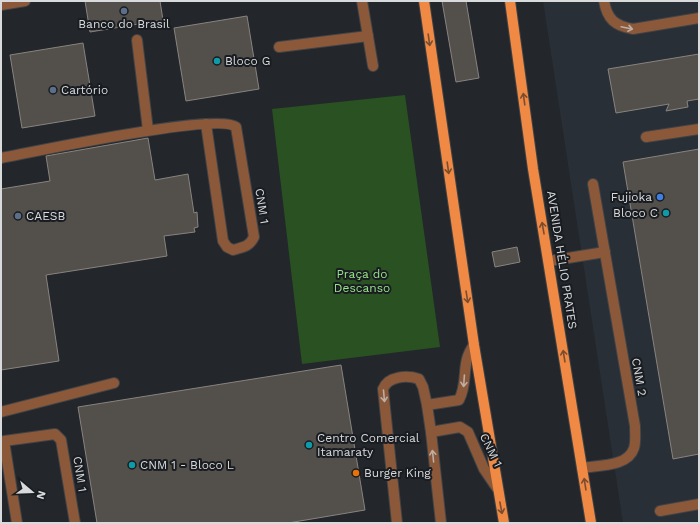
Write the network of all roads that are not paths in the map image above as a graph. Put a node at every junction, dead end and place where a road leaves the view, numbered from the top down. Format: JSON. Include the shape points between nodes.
{"nodes":[{"id":1,"x":25,"y":1,"type":"edge"},
{"id":2,"x":362,"y":1,"type":"edge"},
{"id":3,"x":424,"y":1,"type":"edge"},
{"id":4,"x":510,"y":1,"type":"edge"},
{"id":5,"x":604,"y":1,"type":"edge"},
{"id":6,"x":1,"y":5,"type":"edge"},
{"id":7,"x":699,"y":18,"type":"edge"},
{"id":8,"x":368,"y":36,"type":"junction"},
{"id":9,"x":137,"y":40,"type":"dead end"},
{"id":10,"x":280,"y":47,"type":"dead end"},
{"id":11,"x":373,"y":66,"type":"dead end"},
{"id":12,"x":206,"y":124,"type":"junction"},
{"id":13,"x":699,"y":129,"type":"edge"},
{"id":14,"x":148,"y":130,"type":"junction"},
{"id":15,"x":646,"y":137,"type":"dead end"},
{"id":16,"x":1,"y":158,"type":"edge"},
{"id":17,"x":594,"y":184,"type":"dead end"},
{"id":18,"x":605,"y":252,"type":"junction"},
{"id":19,"x":549,"y":261,"type":"junction"},
{"id":20,"x":474,"y":345,"type":"junction"},
{"id":21,"x":114,"y":383,"type":"dead end"},
{"id":22,"x":427,"y":405,"type":"junction"},
{"id":23,"x":1,"y":412,"type":"edge"},
{"id":24,"x":431,"y":432,"type":"junction"},
{"id":25,"x":2,"y":441,"type":"edge"},
{"id":26,"x":582,"y":468,"type":"junction"},
{"id":27,"x":497,"y":488,"type":"junction"},
{"id":28,"x":699,"y":504,"type":"edge"},
{"id":29,"x":660,"y":511,"type":"dead end"},
{"id":30,"x":16,"y":523,"type":"edge"},
{"id":31,"x":75,"y":523,"type":"edge"},
{"id":32,"x":397,"y":523,"type":"edge"},
{"id":33,"x":441,"y":523,"type":"edge"},
{"id":34,"x":504,"y":523,"type":"edge"},
{"id":35,"x":591,"y":523,"type":"edge"}],
"edges":[{"from":1,"to":6,"type":"lane"},
{"from":2,"to":8,"type":"lane"},
{"from":3,"to":20,"type":"main road","one_way":true},
{"from":19,"to":4,"type":"main road","name":"AVENIDA HÉLIO PRATES","one_way":true},
{"from":5,"to":7,"type":"lane","one_way":true,"via":[[606,14],[622,28],[633,29]]},
{"from":8,"to":10,"type":"lane"},
{"from":8,"to":11,"type":"lane"},
{"from":9,"to":14,"type":"lane"},
{"from":12,"to":12,"type":"lane","name":"CNM 1","via":[[229,123],[236,126],[254,237],[246,247],[233,250],[227,247],[224,241]]},
{"from":12,"to":14,"type":"lane","name":"CNM 1"},
{"from":13,"to":15,"type":"lane"},
{"from":14,"to":16,"type":"lane","name":"CNM 1"},
{"from":17,"to":18,"type":"lane","name":"CNM 2"},
{"from":18,"to":19,"type":"lane"},
{"from":18,"to":26,"type":"lane","name":"CNM 2","via":[[634,426],[635,447],[631,455],[623,461]]},
{"from":26,"to":19,"type":"main road","name":"AVENIDA HÉLIO PRATES","one_way":true},
{"from":20,"to":22,"type":"lane","one_way":true,"via":[[466,359],[463,393],[459,400]]},
{"from":20,"to":27,"type":"main road"},
{"from":21,"to":23,"type":"lane"},
{"from":22,"to":24,"type":"lane"},
{"from":22,"to":32,"type":"lane","one_way":true,"via":[[419,379],[404,377],[389,380],[385,384],[383,389]]},
{"from":24,"to":27,"type":"lane","name":"CNM 1","via":[[460,426],[468,432],[484,469]]},
{"from":33,"to":24,"type":"lane","one_way":true},
{"from":25,"to":30,"type":"lane","name":"CNM 1"},
{"from":25,"to":31,"type":"lane","name":"CNM 1","via":[[55,434],[58,436],[61,440]]},
{"from":35,"to":26,"type":"main road","name":"AVENIDA HÉLIO PRATES","one_way":true},
{"from":27,"to":34,"type":"main road","one_way":true},
{"from":28,"to":29,"type":"lane"}]}
